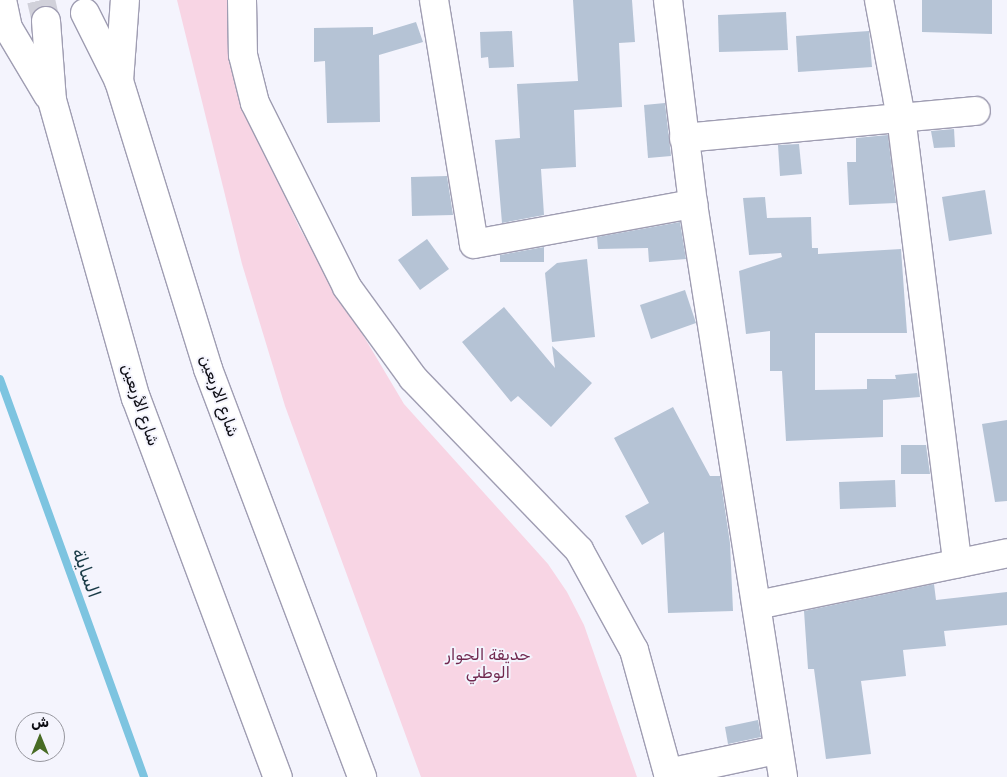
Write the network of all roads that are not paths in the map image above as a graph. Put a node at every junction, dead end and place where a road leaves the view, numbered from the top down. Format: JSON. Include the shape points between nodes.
{"nodes":[{"id":1,"x":2,"y":0,"type":"edge"},
{"id":2,"x":125,"y":0,"type":"edge"},
{"id":3,"x":242,"y":0,"type":"edge"},
{"id":4,"x":434,"y":0,"type":"edge"},
{"id":5,"x":668,"y":0,"type":"edge"},
{"id":6,"x":879,"y":0,"type":"edge"},
{"id":7,"x":85,"y":13,"type":"dead end"},
{"id":8,"x":46,"y":21,"type":"tunnel mouth"},
{"id":9,"x":119,"y":81,"type":"junction"},
{"id":10,"x":52,"y":100,"type":"junction"},
{"id":11,"x":976,"y":111,"type":"dead end"},
{"id":12,"x":901,"y":117,"type":"junction"},
{"id":13,"x":684,"y":138,"type":"junction"},
{"id":14,"x":693,"y":204,"type":"junction"},
{"id":15,"x":1007,"y":553,"type":"edge"},
{"id":16,"x":957,"y":563,"type":"junction"},
{"id":17,"x":757,"y":605,"type":"junction"},
{"id":18,"x":776,"y":750,"type":"junction"},
{"id":19,"x":669,"y":775,"type":"edge"},
{"id":20,"x":278,"y":777,"type":"edge"},
{"id":21,"x":362,"y":777,"type":"edge"},
{"id":22,"x":783,"y":777,"type":"edge"}],
"edges":[{"from":1,"to":10,"type":"street","via":[[8,28]]},
{"from":2,"to":9,"type":"street"},
{"from":3,"to":19,"type":"street","via":[[243,55],[255,103],[348,287],[413,378],[579,550],[634,650]]},
{"from":4,"to":14,"type":"street","via":[[474,244]]},
{"from":5,"to":13,"type":"street"},
{"from":6,"to":12,"type":"street"},
{"from":7,"to":9,"type":"street","name":"شارع الاربعين"},
{"from":8,"to":10,"type":"street","name":"شارع الأربعين"},
{"from":9,"to":21,"type":"street","name":"شارع الاربعين","via":[[208,369]]},
{"from":10,"to":20,"type":"street","name":"شارع الأربعين","via":[[136,398]]},
{"from":11,"to":12,"type":"street"},
{"from":12,"to":13,"type":"street"},
{"from":12,"to":16,"type":"street"},
{"from":13,"to":14,"type":"street"},
{"from":14,"to":17,"type":"street"},
{"from":15,"to":16,"type":"street"},
{"from":16,"to":17,"type":"street"},
{"from":17,"to":18,"type":"street"},
{"from":18,"to":19,"type":"street"},
{"from":18,"to":22,"type":"street"}]}
